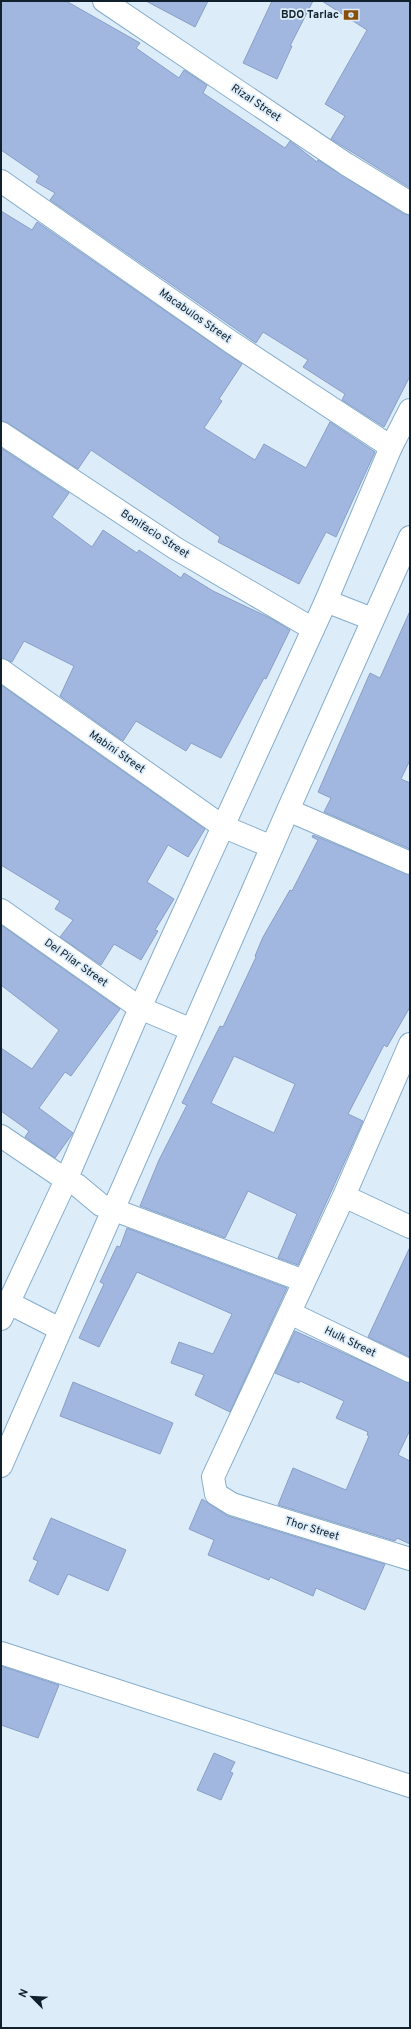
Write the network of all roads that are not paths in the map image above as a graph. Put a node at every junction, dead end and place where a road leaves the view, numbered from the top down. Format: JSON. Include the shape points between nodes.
{"nodes":[{"id":1,"x":104,"y":1,"type":"edge"},
{"id":2,"x":1,"y":181,"type":"edge"},
{"id":3,"x":410,"y":203,"type":"edge"},
{"id":4,"x":410,"y":410,"type":"edge"},
{"id":5,"x":1,"y":433,"type":"edge"},
{"id":6,"x":391,"y":447,"type":"junction"},
{"id":7,"x":410,"y":537,"type":"edge"},
{"id":8,"x":332,"y":603,"type":"junction"},
{"id":9,"x":369,"y":618,"type":"junction"},
{"id":10,"x":313,"y":628,"type":"junction"},
{"id":11,"x":1,"y":670,"type":"edge"},
{"id":12,"x":288,"y":810,"type":"junction"},
{"id":13,"x":228,"y":828,"type":"junction"},
{"id":14,"x":267,"y":846,"type":"junction"},
{"id":15,"x":410,"y":863,"type":"edge"},
{"id":16,"x":1,"y":910,"type":"edge"},
{"id":17,"x":146,"y":1011,"type":"junction"},
{"id":18,"x":187,"y":1029,"type":"junction"},
{"id":19,"x":410,"y":1044,"type":"edge"},
{"id":20,"x":403,"y":1080,"type":"edge"},
{"id":21,"x":1,"y":1136,"type":"edge"},
{"id":22,"x":72,"y":1183,"type":"junction"},
{"id":23,"x":344,"y":1196,"type":"junction"},
{"id":24,"x":106,"y":1207,"type":"junction"},
{"id":25,"x":410,"y":1227,"type":"edge"},
{"id":26,"x":304,"y":1281,"type":"junction"},
{"id":27,"x":9,"y":1310,"type":"edge"},
{"id":28,"x":290,"y":1313,"type":"junction"},
{"id":29,"x":55,"y":1326,"type":"junction"},
{"id":30,"x":410,"y":1371,"type":"edge"},
{"id":31,"x":1,"y":1466,"type":"edge"},
{"id":32,"x":410,"y":1559,"type":"edge"},
{"id":33,"x":1,"y":1653,"type":"edge"},
{"id":34,"x":410,"y":1786,"type":"edge"}],
"edges":[{"from":1,"to":3,"type":"street","name":"Rizal Street","via":[[346,164]]},
{"from":2,"to":6,"type":"street","name":"Macabulos Street","via":[[231,342]]},
{"from":4,"to":6,"type":"street"},
{"from":5,"to":10,"type":"street","name":"Bonifacio Street","via":[[175,548]]},
{"from":6,"to":8,"type":"street"},
{"from":7,"to":9,"type":"street"},
{"from":8,"to":9,"type":"street"},
{"from":8,"to":10,"type":"street"},
{"from":9,"to":12,"type":"street"},
{"from":10,"to":13,"type":"street"},
{"from":11,"to":13,"type":"street","name":"Mabini Street"},
{"from":12,"to":14,"type":"street"},
{"from":12,"to":15,"type":"street"},
{"from":13,"to":14,"type":"street","name":"Mabini Street"},
{"from":13,"to":17,"type":"street"},
{"from":14,"to":18,"type":"street"},
{"from":16,"to":17,"type":"street","name":"Del Pilar Street"},
{"from":17,"to":18,"type":"street","name":"Del Pilar Street"},
{"from":17,"to":22,"type":"street"},
{"from":18,"to":24,"type":"street"},
{"from":19,"to":20,"type":"street"},
{"from":20,"to":23,"type":"street"},
{"from":21,"to":22,"type":"street"},
{"from":22,"to":24,"type":"street"},
{"from":22,"to":27,"type":"street"},
{"from":23,"to":25,"type":"street"},
{"from":23,"to":26,"type":"street"},
{"from":24,"to":26,"type":"street"},
{"from":24,"to":29,"type":"street"},
{"from":26,"to":28,"type":"street"},
{"from":27,"to":29,"type":"street"},
{"from":28,"to":30,"type":"street","name":"Hulk Street"},
{"from":28,"to":32,"type":"street","name":"Thor Street","via":[[213,1477],[216,1494],[232,1504]]},
{"from":29,"to":31,"type":"street"},
{"from":33,"to":34,"type":"street"}]}
